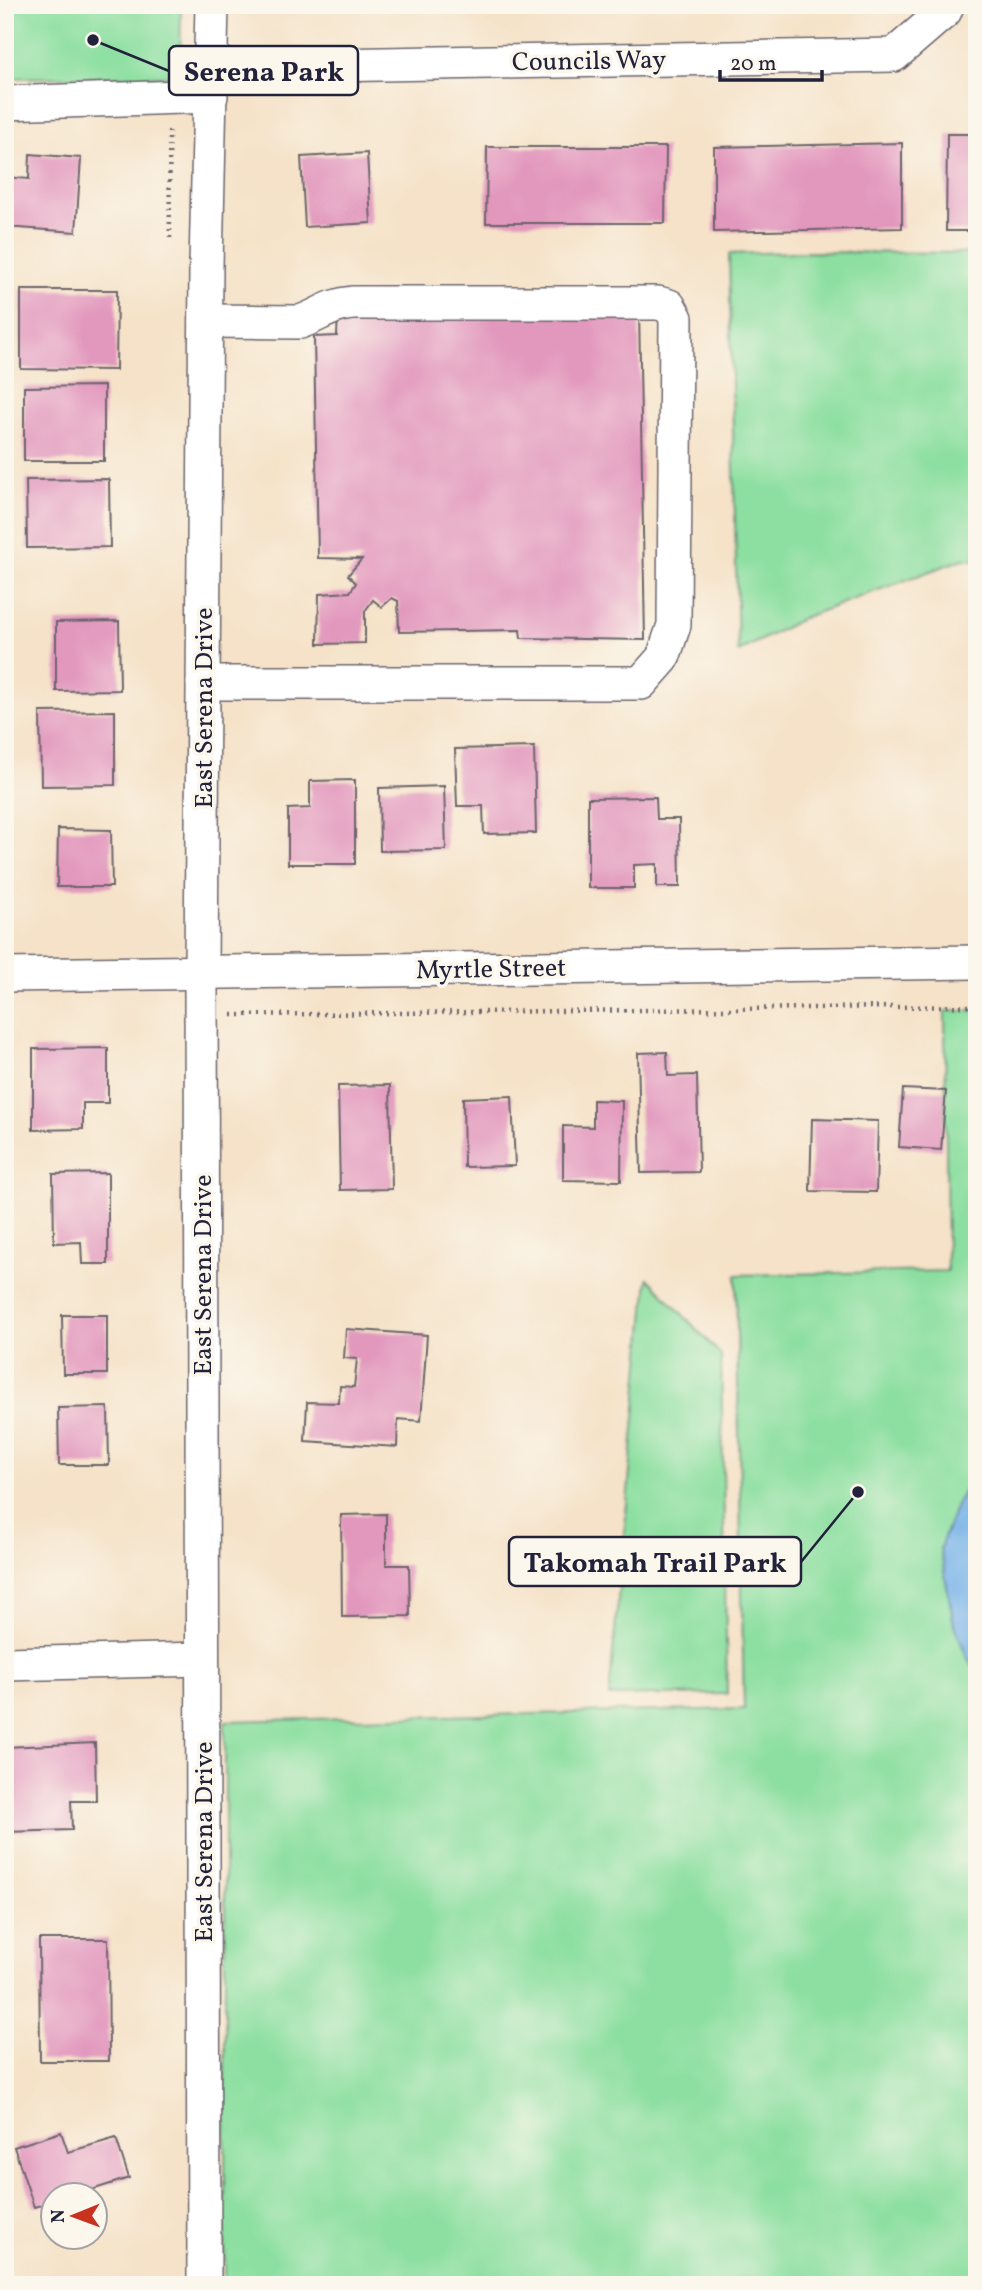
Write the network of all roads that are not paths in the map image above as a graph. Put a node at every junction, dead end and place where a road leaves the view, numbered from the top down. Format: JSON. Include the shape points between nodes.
{"nodes":[{"id":1,"x":212,"y":5,"type":"edge"},
{"id":2,"x":947,"y":5,"type":"edge"},
{"id":3,"x":211,"y":81,"type":"junction"},
{"id":4,"x":5,"y":103,"type":"edge"},
{"id":5,"x":206,"y":321,"type":"junction"},
{"id":6,"x":203,"y":683,"type":"junction"},
{"id":7,"x":977,"y":961,"type":"edge"},
{"id":8,"x":201,"y":972,"type":"junction"},
{"id":9,"x":5,"y":975,"type":"edge"},
{"id":10,"x":202,"y":1659,"type":"junction"},
{"id":11,"x":5,"y":1664,"type":"edge"},
{"id":12,"x":204,"y":2285,"type":"edge"}],
"edges":[{"from":1,"to":3,"type":"street","name":"East Serena Drive"},
{"from":2,"to":3,"type":"street","name":"Councils Way","via":[[894,55]]},
{"from":3,"to":4,"type":"street","name":"Councils Way","via":[[169,99]]},
{"from":3,"to":5,"type":"street","name":"East Serena Drive"},
{"from":5,"to":6,"type":"street","name":"East Serena Drive"},
{"from":5,"to":6,"type":"street","via":[[300,321],[336,304],[353,303],[658,303],[669,306],[676,318],[677,405],[674,625],[663,658],[641,683]]},
{"from":6,"to":8,"type":"street","name":"East Serena Drive"},
{"from":7,"to":8,"type":"street","name":"Myrtle Street"},
{"from":8,"to":9,"type":"street","name":"Myrtle Street"},
{"from":8,"to":10,"type":"street","name":"East Serena Drive"},
{"from":10,"to":11,"type":"street"},
{"from":10,"to":12,"type":"street","name":"East Serena Drive"}]}
